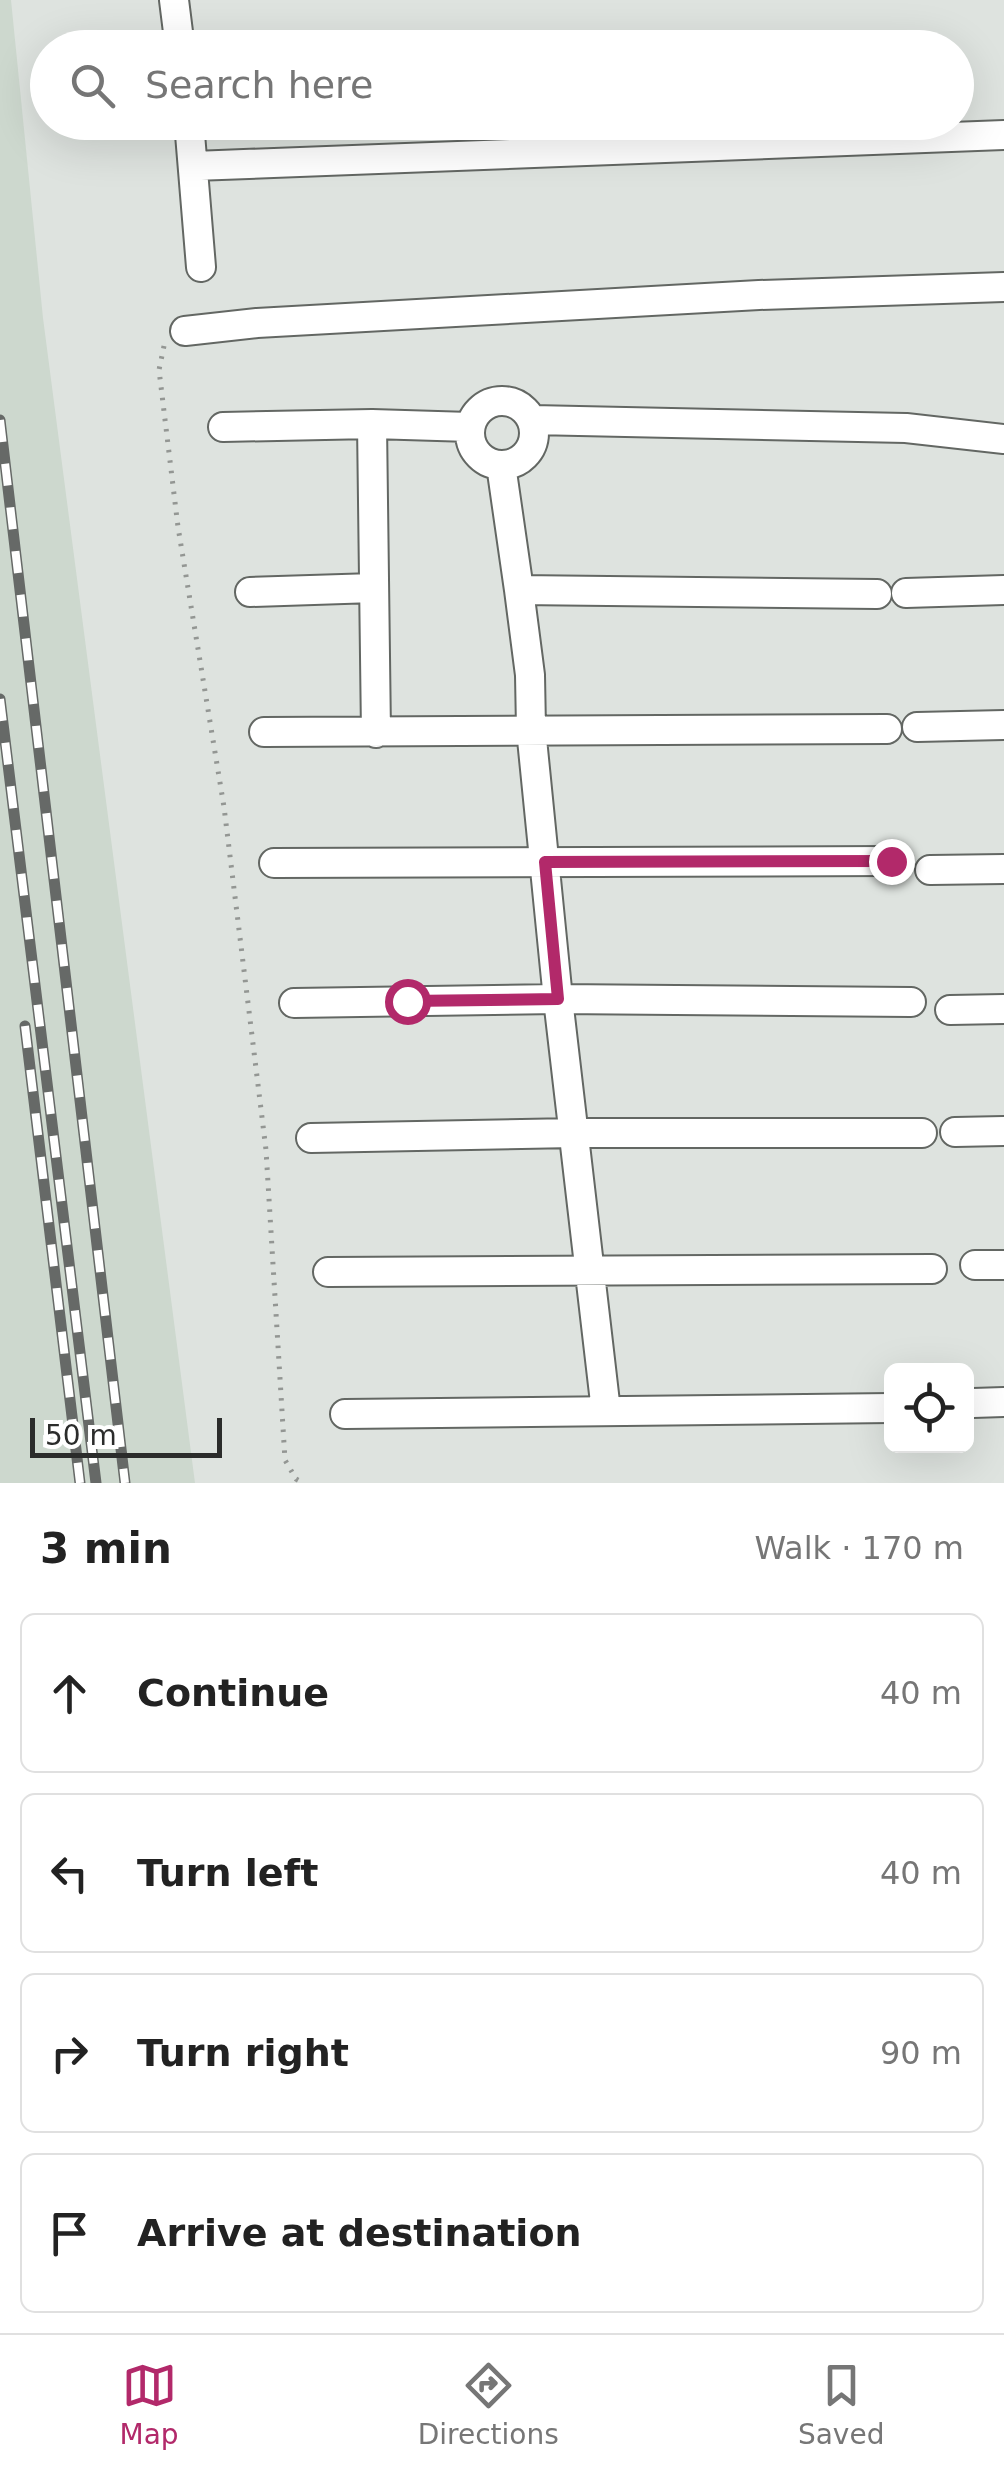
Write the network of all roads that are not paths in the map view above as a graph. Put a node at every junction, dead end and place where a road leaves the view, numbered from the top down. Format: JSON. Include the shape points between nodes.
{"nodes":[{"id":1,"x":174,"y":0,"type":"edge"},
{"id":2,"x":178,"y":30,"type":"edge"},
{"id":3,"x":1004,"y":136,"type":"edge"},
{"id":4,"x":974,"y":137,"type":"edge"},
{"id":5,"x":191,"y":140,"type":"edge"},
{"id":6,"x":896,"y":140,"type":"edge"},
{"id":7,"x":194,"y":166,"type":"junction"},
{"id":8,"x":201,"y":268,"type":"dead end"},
{"id":9,"x":1004,"y":287,"type":"edge"},
{"id":10,"x":185,"y":331,"type":"road end"},
{"id":11,"x":533,"y":420,"type":"junction"},
{"id":12,"x":372,"y":424,"type":"junction"},
{"id":13,"x":223,"y":427,"type":"dead end"},
{"id":14,"x":470,"y":427,"type":"junction"},
{"id":15,"x":1004,"y":439,"type":"edge"},
{"id":16,"x":501,"y":465,"type":"junction"},
{"id":17,"x":374,"y":588,"type":"junction"},
{"id":18,"x":518,"y":590,"type":"junction"},
{"id":19,"x":1004,"y":590,"type":"edge"},
{"id":20,"x":250,"y":592,"type":"dead end"},
{"id":21,"x":906,"y":593,"type":"dead end"},
{"id":22,"x":877,"y":594,"type":"dead end"},
{"id":23,"x":1004,"y":726,"type":"edge"},
{"id":24,"x":917,"y":727,"type":"dead end"},
{"id":25,"x":532,"y":729,"type":"junction"},
{"id":26,"x":887,"y":730,"type":"dead end"},
{"id":27,"x":264,"y":732,"type":"dead end"},
{"id":28,"x":376,"y":733,"type":"junction"},
{"id":29,"x":891,"y":861,"type":"dead end"},
{"id":30,"x":545,"y":862,"type":"junction"},
{"id":31,"x":274,"y":864,"type":"dead end"},
{"id":32,"x":930,"y":870,"type":"dead end"},
{"id":33,"x":1004,"y":870,"type":"edge"},
{"id":34,"x":558,"y":999,"type":"junction"},
{"id":35,"x":294,"y":1002,"type":"dead end"},
{"id":36,"x":911,"y":1002,"type":"dead end"},
{"id":37,"x":1004,"y":1009,"type":"edge"},
{"id":38,"x":950,"y":1010,"type":"dead end"},
{"id":39,"x":955,"y":1132,"type":"dead end"},
{"id":40,"x":1004,"y":1132,"type":"edge"},
{"id":41,"x":574,"y":1133,"type":"junction"},
{"id":42,"x":922,"y":1133,"type":"dead end"},
{"id":43,"x":311,"y":1138,"type":"dead end"},
{"id":44,"x":975,"y":1265,"type":"dead end"},
{"id":45,"x":1004,"y":1265,"type":"edge"},
{"id":46,"x":932,"y":1270,"type":"dead end"},
{"id":47,"x":328,"y":1272,"type":"dead end"},
{"id":48,"x":592,"y":1272,"type":"junction"},
{"id":49,"x":974,"y":1402,"type":"edge"},
{"id":50,"x":1004,"y":1402,"type":"edge"},
{"id":51,"x":884,"y":1408,"type":"edge"},
{"id":52,"x":606,"y":1411,"type":"junction"},
{"id":53,"x":345,"y":1414,"type":"dead end"}],
"edges":[{"from":1,"to":2,"type":"street"},
{"from":3,"to":4,"type":"street"},
{"from":5,"to":7,"type":"street"},
{"from":6,"to":7,"type":"street"},
{"from":7,"to":8,"type":"street"},
{"from":9,"to":10,"type":"street","via":[[740,296]]},
{"from":11,"to":14,"type":"street","via":[[503,401],[482,408]]},
{"from":11,"to":15,"type":"street","via":[[906,428]]},
{"from":11,"to":16,"type":"street","via":[[529,450]]},
{"from":12,"to":13,"type":"street"},
{"from":12,"to":14,"type":"street"},
{"from":12,"to":17,"type":"street"},
{"from":14,"to":16,"type":"street","via":[[473,448]]},
{"from":16,"to":18,"type":"street"},
{"from":17,"to":20,"type":"street"},
{"from":17,"to":28,"type":"street"},
{"from":18,"to":22,"type":"street"},
{"from":18,"to":25,"type":"street"},
{"from":19,"to":21,"type":"street"},
{"from":23,"to":24,"type":"street"},
{"from":25,"to":26,"type":"street"},
{"from":25,"to":28,"type":"street"},
{"from":25,"to":30,"type":"street"},
{"from":27,"to":28,"type":"street"},
{"from":29,"to":30,"type":"street"},
{"from":30,"to":31,"type":"street"},
{"from":30,"to":34,"type":"street"},
{"from":32,"to":33,"type":"street"},
{"from":34,"to":35,"type":"street"},
{"from":34,"to":36,"type":"street"},
{"from":34,"to":41,"type":"street"},
{"from":37,"to":38,"type":"street"},
{"from":39,"to":40,"type":"street"},
{"from":41,"to":42,"type":"street"},
{"from":41,"to":43,"type":"street"},
{"from":41,"to":48,"type":"street"},
{"from":44,"to":45,"type":"street"},
{"from":46,"to":48,"type":"street"},
{"from":47,"to":48,"type":"street"},
{"from":48,"to":52,"type":"street"},
{"from":49,"to":50,"type":"street"},
{"from":51,"to":52,"type":"street"},
{"from":52,"to":53,"type":"street"}]}
